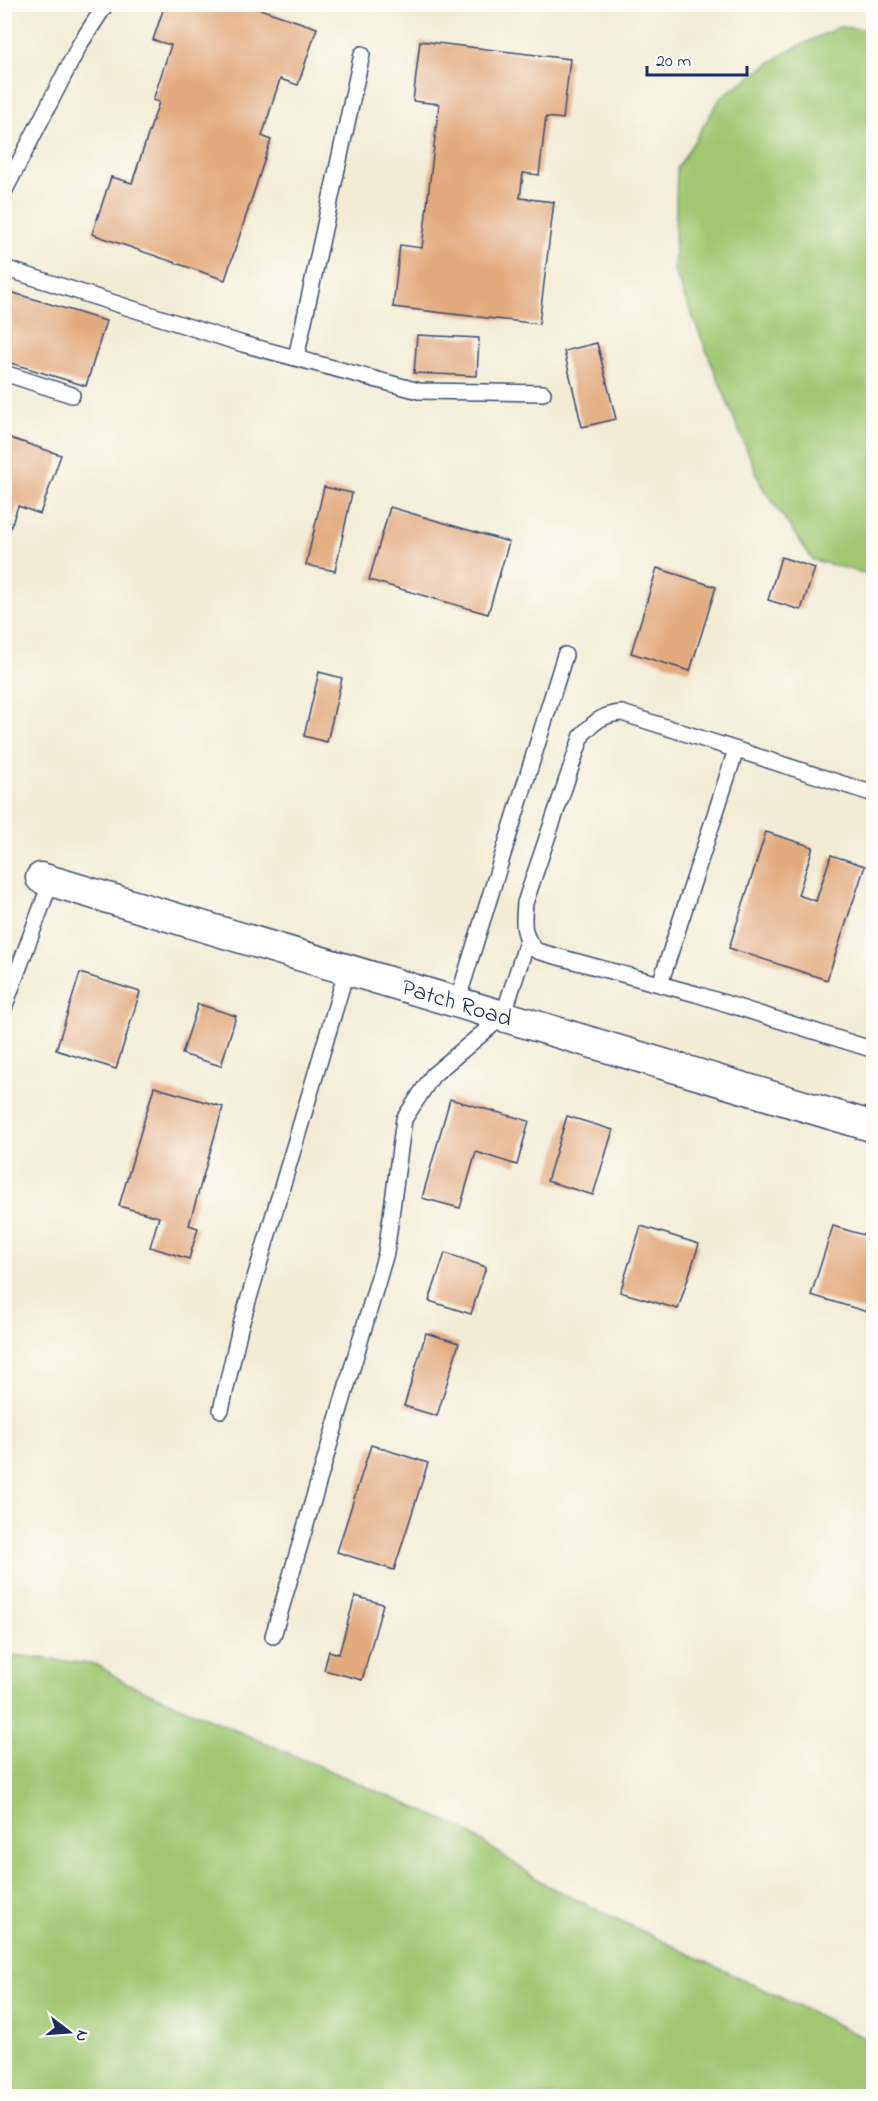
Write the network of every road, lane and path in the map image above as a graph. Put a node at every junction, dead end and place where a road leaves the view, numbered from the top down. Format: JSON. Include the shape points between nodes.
{"nodes":[{"id":1,"x":106,"y":4,"type":"edge"},
{"id":2,"x":362,"y":54,"type":"dead end"},
{"id":3,"x":4,"y":192,"type":"edge"},
{"id":4,"x":4,"y":268,"type":"edge"},
{"id":5,"x":296,"y":358,"type":"junction"},
{"id":6,"x":4,"y":372,"type":"edge"},
{"id":7,"x":543,"y":393,"type":"dead end"},
{"id":8,"x":72,"y":395,"type":"dead end"},
{"id":9,"x":565,"y":655,"type":"dead end"},
{"id":10,"x":736,"y":750,"type":"junction"},
{"id":11,"x":873,"y":794,"type":"edge"},
{"id":12,"x":46,"y":880,"type":"joint"},
{"id":13,"x":527,"y":942,"type":"junction"},
{"id":14,"x":346,"y":969,"type":"junction"},
{"id":15,"x":660,"y":984,"type":"junction"},
{"id":16,"x":457,"y":1002,"type":"junction"},
{"id":17,"x":4,"y":1008,"type":"edge"},
{"id":18,"x":503,"y":1016,"type":"junction"},
{"id":19,"x":873,"y":1050,"type":"edge"},
{"id":20,"x":873,"y":1127,"type":"edge"},
{"id":21,"x":220,"y":1410,"type":"dead end"},
{"id":22,"x":273,"y":1636,"type":"dead end"}],
"edges":[{"from":1,"to":3,"type":"lane","via":[[80,44]]},
{"from":2,"to":5,"type":"lane"},
{"from":4,"to":5,"type":"lane"},
{"from":5,"to":7,"type":"lane","via":[[419,391]]},
{"from":6,"to":8,"type":"lane"},
{"from":9,"to":16,"type":"lane"},
{"from":10,"to":11,"type":"lane"},
{"from":10,"to":13,"type":"lane","via":[[622,713],[594,721],[582,735],[525,903],[523,924]]},
{"from":10,"to":15,"type":"lane"},
{"from":12,"to":14,"type":"street","name":"Patch Road"},
{"from":12,"to":17,"type":"lane"},
{"from":13,"to":15,"type":"lane","via":[[537,951],[562,959]]},
{"from":13,"to":18,"type":"lane"},
{"from":14,"to":16,"type":"street","name":"Patch Road"},
{"from":14,"to":21,"type":"lane","via":[[240,1328]]},
{"from":15,"to":19,"type":"lane"},
{"from":16,"to":18,"type":"street","name":"Patch Road"},
{"from":18,"to":20,"type":"street","name":"Patch Road"},
{"from":18,"to":22,"type":"lane","via":[[433,1075],[404,1119],[386,1253]]}]}
